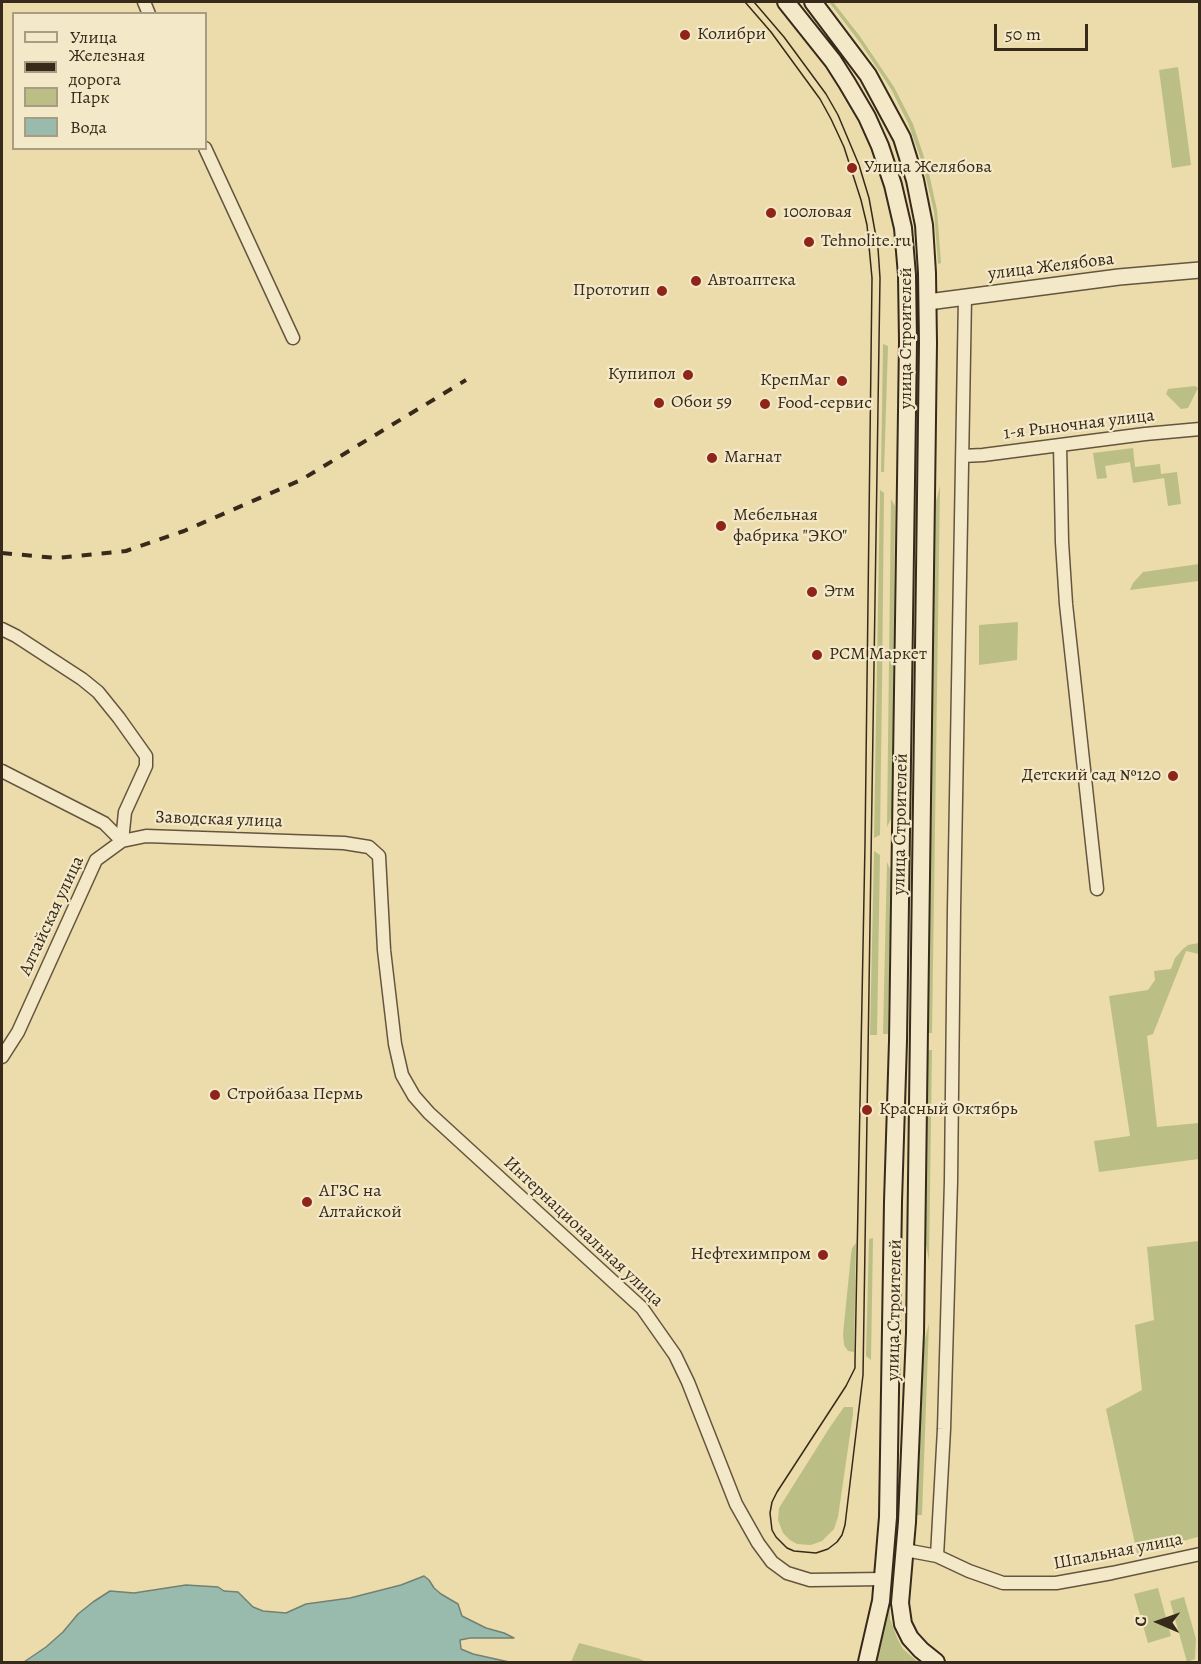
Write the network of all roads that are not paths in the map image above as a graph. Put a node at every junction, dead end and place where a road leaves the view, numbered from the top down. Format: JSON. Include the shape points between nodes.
{"nodes":[{"id":1,"x":786,"y":2,"type":"edge"},
{"id":2,"x":813,"y":2,"type":"edge"},
{"id":3,"x":206,"y":150,"type":"edge"},
{"id":4,"x":1200,"y":270,"type":"edge"},
{"id":5,"x":965,"y":297,"type":"junction"},
{"id":6,"x":928,"y":302,"type":"junction"},
{"id":7,"x":908,"y":309,"type":"junction"},
{"id":8,"x":293,"y":338,"type":"dead end"},
{"id":9,"x":1200,"y":429,"type":"edge"},
{"id":10,"x":1060,"y":445,"type":"junction"},
{"id":11,"x":963,"y":456,"type":"junction"},
{"id":12,"x":2,"y":629,"type":"edge"},
{"id":13,"x":2,"y":771,"type":"edge"},
{"id":14,"x":122,"y":841,"type":"junction"},
{"id":15,"x":379,"y":856,"type":"joint"},
{"id":16,"x":1097,"y":889,"type":"dead end"},
{"id":17,"x":18,"y":1032,"type":"junction"},
{"id":18,"x":2,"y":1037,"type":"edge"},
{"id":19,"x":2,"y":1057,"type":"edge"},
{"id":20,"x":905,"y":1550,"type":"junction"},
{"id":21,"x":1200,"y":1554,"type":"edge"},
{"id":22,"x":937,"y":1556,"type":"junction"},
{"id":23,"x":883,"y":1580,"type":"junction"},
{"id":24,"x":867,"y":1662,"type":"edge"},
{"id":25,"x":936,"y":1662,"type":"edge"}],
"edges":[{"from":1,"to":7,"type":"main road","name":"улица Строителей","via":[[838,70],[880,146],[903,228]]},
{"from":2,"to":6,"type":"main road","name":"улица Строителей","via":[[868,75],[902,138],[924,225]]},
{"from":3,"to":8,"type":"street"},
{"from":4,"to":5,"type":"street","name":"улица Желябова"},
{"from":5,"to":6,"type":"street","name":"улица Желябова"},
{"from":5,"to":11,"type":"street"},
{"from":6,"to":7,"type":"main road","name":"улица Желябова"},
{"from":6,"to":20,"type":"main road","name":"улица Строителей","via":[[915,1333]]},
{"from":7,"to":23,"type":"main road","name":"улица Строителей","via":[[898,1041],[888,1516]]},
{"from":9,"to":10,"type":"street","name":"1-я Рыночная улица"},
{"from":10,"to":11,"type":"street","name":"1-я Рыночная улица"},
{"from":10,"to":16,"type":"street","via":[[1066,604]]},
{"from":11,"to":22,"type":"street","via":[[951,1181]]},
{"from":12,"to":14,"type":"street","via":[[98,692],[146,756],[146,766],[125,812]]},
{"from":13,"to":14,"type":"street","via":[[104,823]]},
{"from":14,"to":15,"type":"street","name":"Заводская улица","via":[[146,836],[344,843],[369,847]]},
{"from":14,"to":17,"type":"street","name":"Алтайская улица","via":[[96,861]]},
{"from":15,"to":23,"type":"street","name":"Интернациональная улица","via":[[395,1044],[402,1075],[414,1096],[642,1308],[675,1355],[736,1504],[772,1562],[795,1577],[810,1580]]},
{"from":17,"to":18,"type":"street"},
{"from":17,"to":19,"type":"street","name":"Алтайская улица"},
{"from":20,"to":22,"type":"street","name":"Шпальная улица"},
{"from":20,"to":25,"type":"main road","name":"улица Строителей","via":[[900,1603],[903,1624],[915,1644]]},
{"from":21,"to":22,"type":"street","name":"Шпальная улица","via":[[1056,1583],[1003,1583]]},
{"from":23,"to":24,"type":"main road","name":"улица Строителей"}]}
